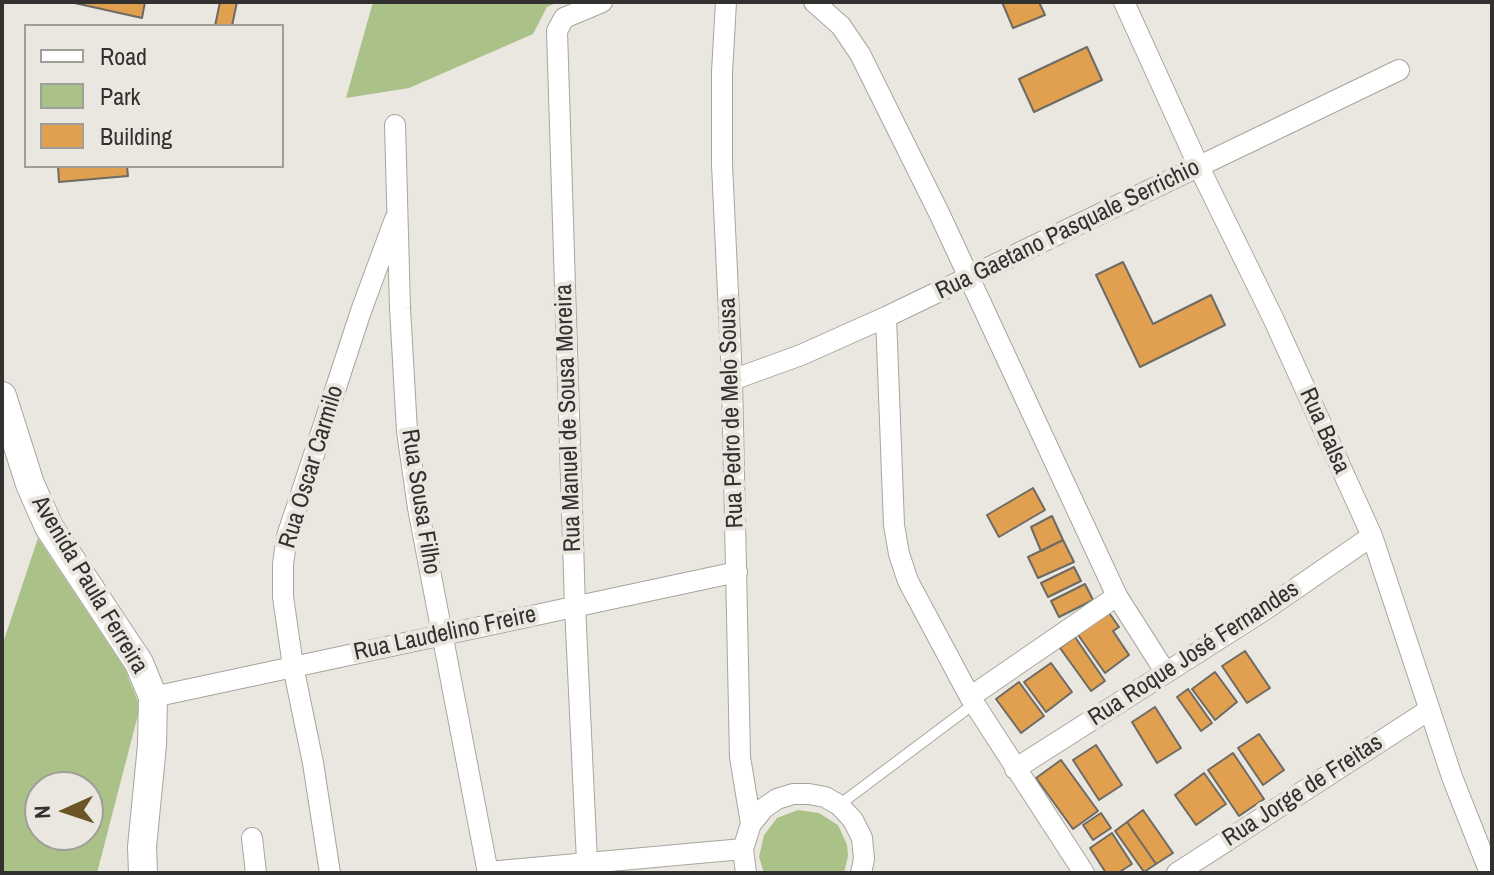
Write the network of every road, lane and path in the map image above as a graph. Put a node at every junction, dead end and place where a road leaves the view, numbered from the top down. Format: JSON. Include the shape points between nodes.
{"nodes":[{"id":1,"x":602,"y":2,"type":"edge"},
{"id":2,"x":726,"y":2,"type":"edge"},
{"id":3,"x":814,"y":2,"type":"edge"},
{"id":4,"x":1124,"y":2,"type":"edge"},
{"id":5,"x":1399,"y":70,"type":"dead end"},
{"id":6,"x":395,"y":125,"type":"dead end"},
{"id":7,"x":1199,"y":167,"type":"junction"},
{"id":8,"x":398,"y":210,"type":"junction"},
{"id":9,"x":968,"y":276,"type":"junction"},
{"id":10,"x":886,"y":317,"type":"junction"},
{"id":11,"x":732,"y":380,"type":"junction"},
{"id":12,"x":2,"y":396,"type":"edge"},
{"id":13,"x":1372,"y":536,"type":"junction"},
{"id":14,"x":737,"y":572,"type":"junction"},
{"id":15,"x":1117,"y":596,"type":"junction"},
{"id":16,"x":575,"y":606,"type":"junction"},
{"id":17,"x":443,"y":635,"type":"junction"},
{"id":18,"x":293,"y":666,"type":"junction"},
{"id":19,"x":1166,"y":673,"type":"junction"},
{"id":20,"x":153,"y":697,"type":"junction"},
{"id":21,"x":972,"y":700,"type":"junction"},
{"id":22,"x":1429,"y":710,"type":"junction"},
{"id":23,"x":1015,"y":769,"type":"junction"},
{"id":24,"x":839,"y":805,"type":"junction"},
{"id":25,"x":751,"y":824,"type":"junction"},
{"id":26,"x":252,"y":838,"type":"dead end"},
{"id":27,"x":743,"y":849,"type":"junction"},
{"id":28,"x":587,"y":862,"type":"junction"},
{"id":29,"x":143,"y":873,"type":"edge"},
{"id":30,"x":256,"y":873,"type":"edge"},
{"id":31,"x":330,"y":873,"type":"edge"},
{"id":32,"x":488,"y":873,"type":"edge"},
{"id":33,"x":746,"y":873,"type":"edge"},
{"id":34,"x":861,"y":873,"type":"edge"},
{"id":35,"x":1084,"y":873,"type":"edge"},
{"id":36,"x":1177,"y":873,"type":"edge"},
{"id":37,"x":1490,"y":873,"type":"edge"}],
"edges":[{"from":1,"to":16,"type":"street","name":"Rua Manuel de Sousa Moreira","via":[[564,18],[557,31]]},
{"from":2,"to":11,"type":"street","name":"Rua Pedro de Melo Sousa","via":[[722,164]]},
{"from":3,"to":9,"type":"street","via":[[841,26],[860,54]]},
{"from":4,"to":7,"type":"street","name":"Rua Balsa"},
{"from":5,"to":7,"type":"street","name":"Rua Gaetano Pasquale Serrichio"},
{"from":6,"to":8,"type":"street","name":"Rua Sousa Filho"},
{"from":7,"to":9,"type":"street","name":"Rua Gaetano Pasquale Serrichio"},
{"from":7,"to":13,"type":"street","name":"Rua Balsa"},
{"from":8,"to":17,"type":"street","name":"Rua Sousa Filho","via":[[407,431]]},
{"from":8,"to":18,"type":"street","name":"Rua Oscar Carmilo","via":[[287,536],[283,597]]},
{"from":9,"to":10,"type":"street","name":"Rua Gaetano Pasquale Serrichio"},
{"from":9,"to":15,"type":"street"},
{"from":10,"to":11,"type":"street","name":"Rua Gaetano Pasquale Serrichio"},
{"from":10,"to":21,"type":"street","via":[[899,554],[908,581]]},
{"from":11,"to":14,"type":"street","name":"Rua Pedro de Melo Sousa"},
{"from":12,"to":20,"type":"main road","name":"Avenida Paula Ferreira","via":[[49,527],[139,663]]},
{"from":13,"to":19,"type":"street","name":"Rua Roque José Fernandes"},
{"from":13,"to":22,"type":"street","name":"Rua Balsa"},
{"from":14,"to":16,"type":"street","name":"Rua Laudelino Freire"},
{"from":14,"to":25,"type":"street","name":"Rua Pedro de Melo Sousa","via":[[740,757]]},
{"from":15,"to":19,"type":"street"},
{"from":15,"to":21,"type":"street"},
{"from":16,"to":17,"type":"street","name":"Rua Laudelino Freire"},
{"from":16,"to":28,"type":"street","name":"Rua Manuel de Sousa Moreira"},
{"from":17,"to":18,"type":"street","name":"Rua Laudelino Freire"},
{"from":17,"to":32,"type":"street","name":"Rua Sousa Filho"},
{"from":18,"to":20,"type":"street","name":"Rua Laudelino Freire"},
{"from":18,"to":31,"type":"street","name":"Rua Oscar Carmilo"},
{"from":19,"to":23,"type":"street","name":"Rua Roque José Fernandes"},
{"from":20,"to":29,"type":"main road","name":"Avenida Paula Ferreira"},
{"from":21,"to":23,"type":"street"},
{"from":21,"to":24,"type":"lane"},
{"from":22,"to":36,"type":"street","name":"Rua Jorge de Freitas"},
{"from":22,"to":37,"type":"street","name":"Rua Balsa"},
{"from":23,"to":35,"type":"street"},
{"from":24,"to":25,"type":"street","via":[[817,795],[793,794],[764,808]]},
{"from":24,"to":34,"type":"street","via":[[862,838]]},
{"from":25,"to":27,"type":"street"},
{"from":26,"to":30,"type":"street"},
{"from":27,"to":28,"type":"street"},
{"from":27,"to":33,"type":"street"},
{"from":28,"to":32,"type":"street"}]}
